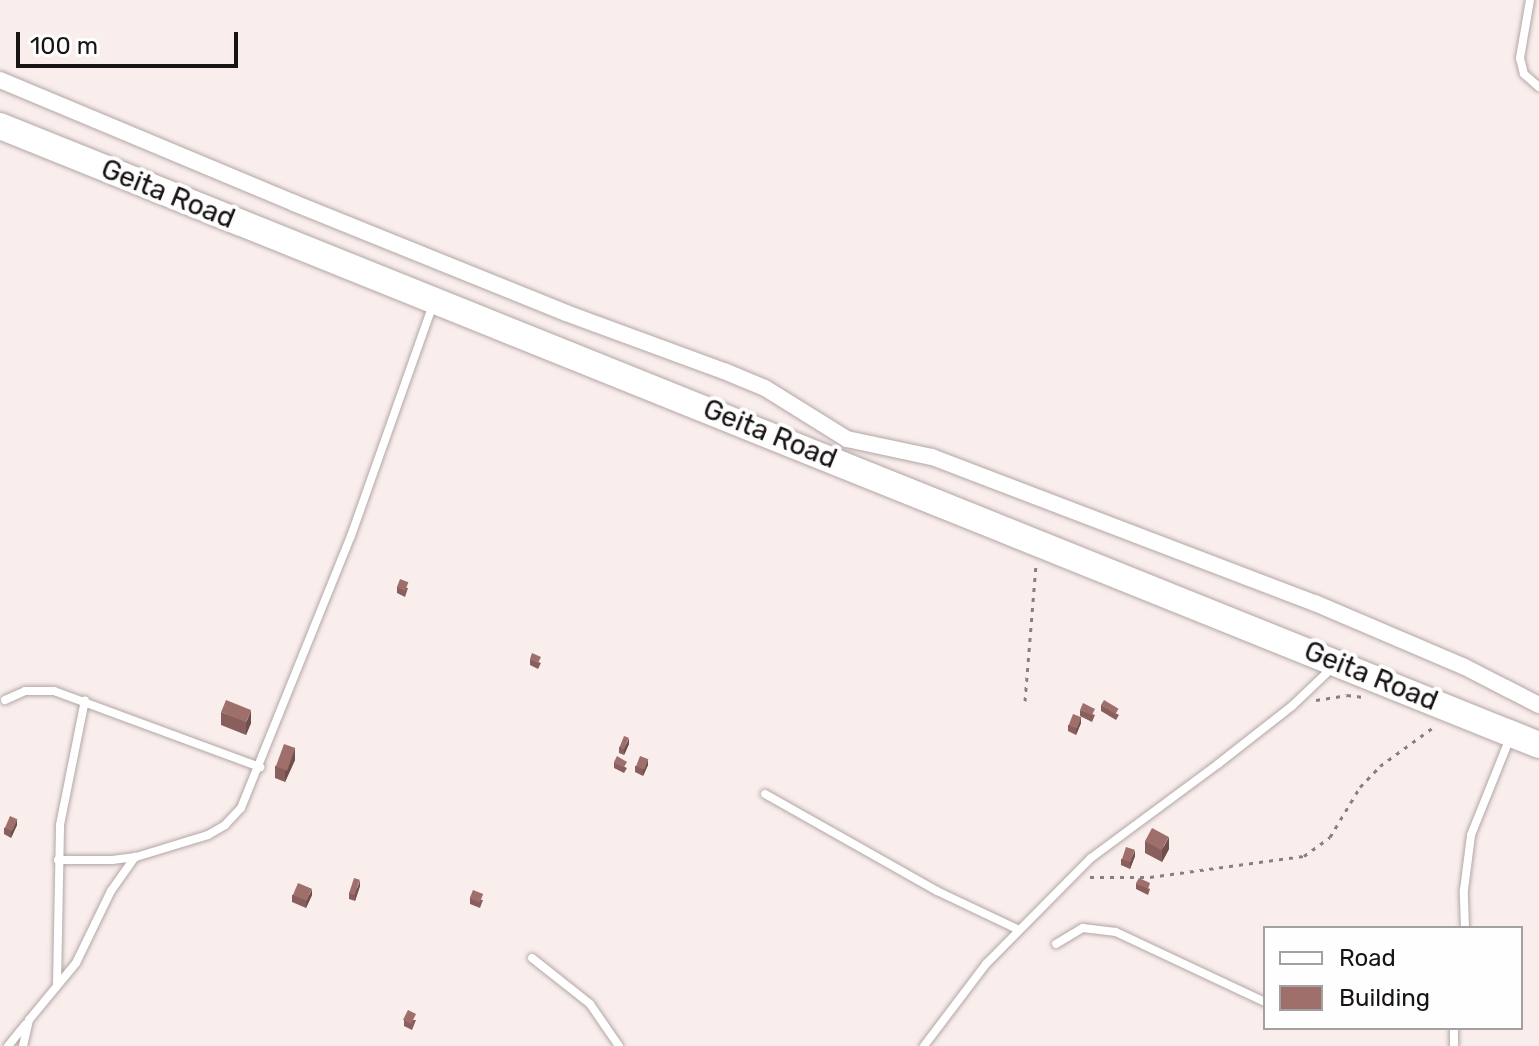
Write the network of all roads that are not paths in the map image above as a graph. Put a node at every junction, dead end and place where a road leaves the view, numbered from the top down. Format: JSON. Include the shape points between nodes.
{"nodes":[{"id":1,"x":1530,"y":0,"type":"edge"},
{"id":2,"x":0,"y":80,"type":"edge"},
{"id":3,"x":1539,"y":87,"type":"edge"},
{"id":4,"x":0,"y":126,"type":"edge"},
{"id":5,"x":435,"y":299,"type":"junction"},
{"id":6,"x":1338,"y":662,"type":"junction"},
{"id":7,"x":5,"y":700,"type":"dead end"},
{"id":8,"x":85,"y":700,"type":"junction"},
{"id":9,"x":1539,"y":705,"type":"edge"},
{"id":10,"x":1512,"y":734,"type":"junction"},
{"id":11,"x":1539,"y":745,"type":"edge"},
{"id":12,"x":260,"y":767,"type":"junction"},
{"id":13,"x":765,"y":794,"type":"dead end"},
{"id":14,"x":136,"y":857,"type":"junction"},
{"id":15,"x":58,"y":860,"type":"junction"},
{"id":16,"x":1465,"y":926,"type":"edge"},
{"id":17,"x":1017,"y":929,"type":"junction"},
{"id":18,"x":1056,"y":944,"type":"dead end"},
{"id":19,"x":532,"y":958,"type":"dead end"},
{"id":20,"x":57,"y":984,"type":"junction"},
{"id":21,"x":1263,"y":1001,"type":"edge"},
{"id":22,"x":29,"y":1020,"type":"junction"},
{"id":23,"x":8,"y":1046,"type":"edge"},
{"id":24,"x":23,"y":1046,"type":"edge"},
{"id":25,"x":619,"y":1046,"type":"edge"},
{"id":26,"x":924,"y":1046,"type":"edge"}],
"edges":[{"from":1,"to":3,"type":"lane","via":[[1520,58],[1524,74]]},
{"from":2,"to":9,"type":"street","via":[[566,313],[765,388],[847,439],[932,457],[1315,603]]},
{"from":4,"to":5,"type":"highway","name":"Geita Road"},
{"from":5,"to":6,"type":"highway","name":"Geita Road"},
{"from":5,"to":12,"type":"lane","via":[[351,536]]},
{"from":6,"to":10,"type":"highway","name":"Geita Road"},
{"from":6,"to":17,"type":"lane","via":[[1292,706],[1124,831]]},
{"from":7,"to":8,"type":"lane","via":[[38,690]]},
{"from":8,"to":12,"type":"lane"},
{"from":8,"to":15,"type":"lane","via":[[65,789]]},
{"from":10,"to":11,"type":"highway","name":"Geita Road"},
{"from":10,"to":16,"type":"lane","via":[[1471,835]]},
{"from":12,"to":14,"type":"lane","via":[[241,808],[225,825]]},
{"from":13,"to":17,"type":"lane","via":[[937,891]]},
{"from":14,"to":15,"type":"lane"},
{"from":14,"to":20,"type":"lane","via":[[111,891],[76,963]]},
{"from":15,"to":20,"type":"lane"},
{"from":17,"to":26,"type":"lane"},
{"from":18,"to":21,"type":"lane","via":[[1083,928],[1116,932]]},
{"from":19,"to":25,"type":"lane","via":[[590,1004]]},
{"from":20,"to":22,"type":"lane"},
{"from":22,"to":23,"type":"lane"},
{"from":22,"to":24,"type":"lane"}]}
